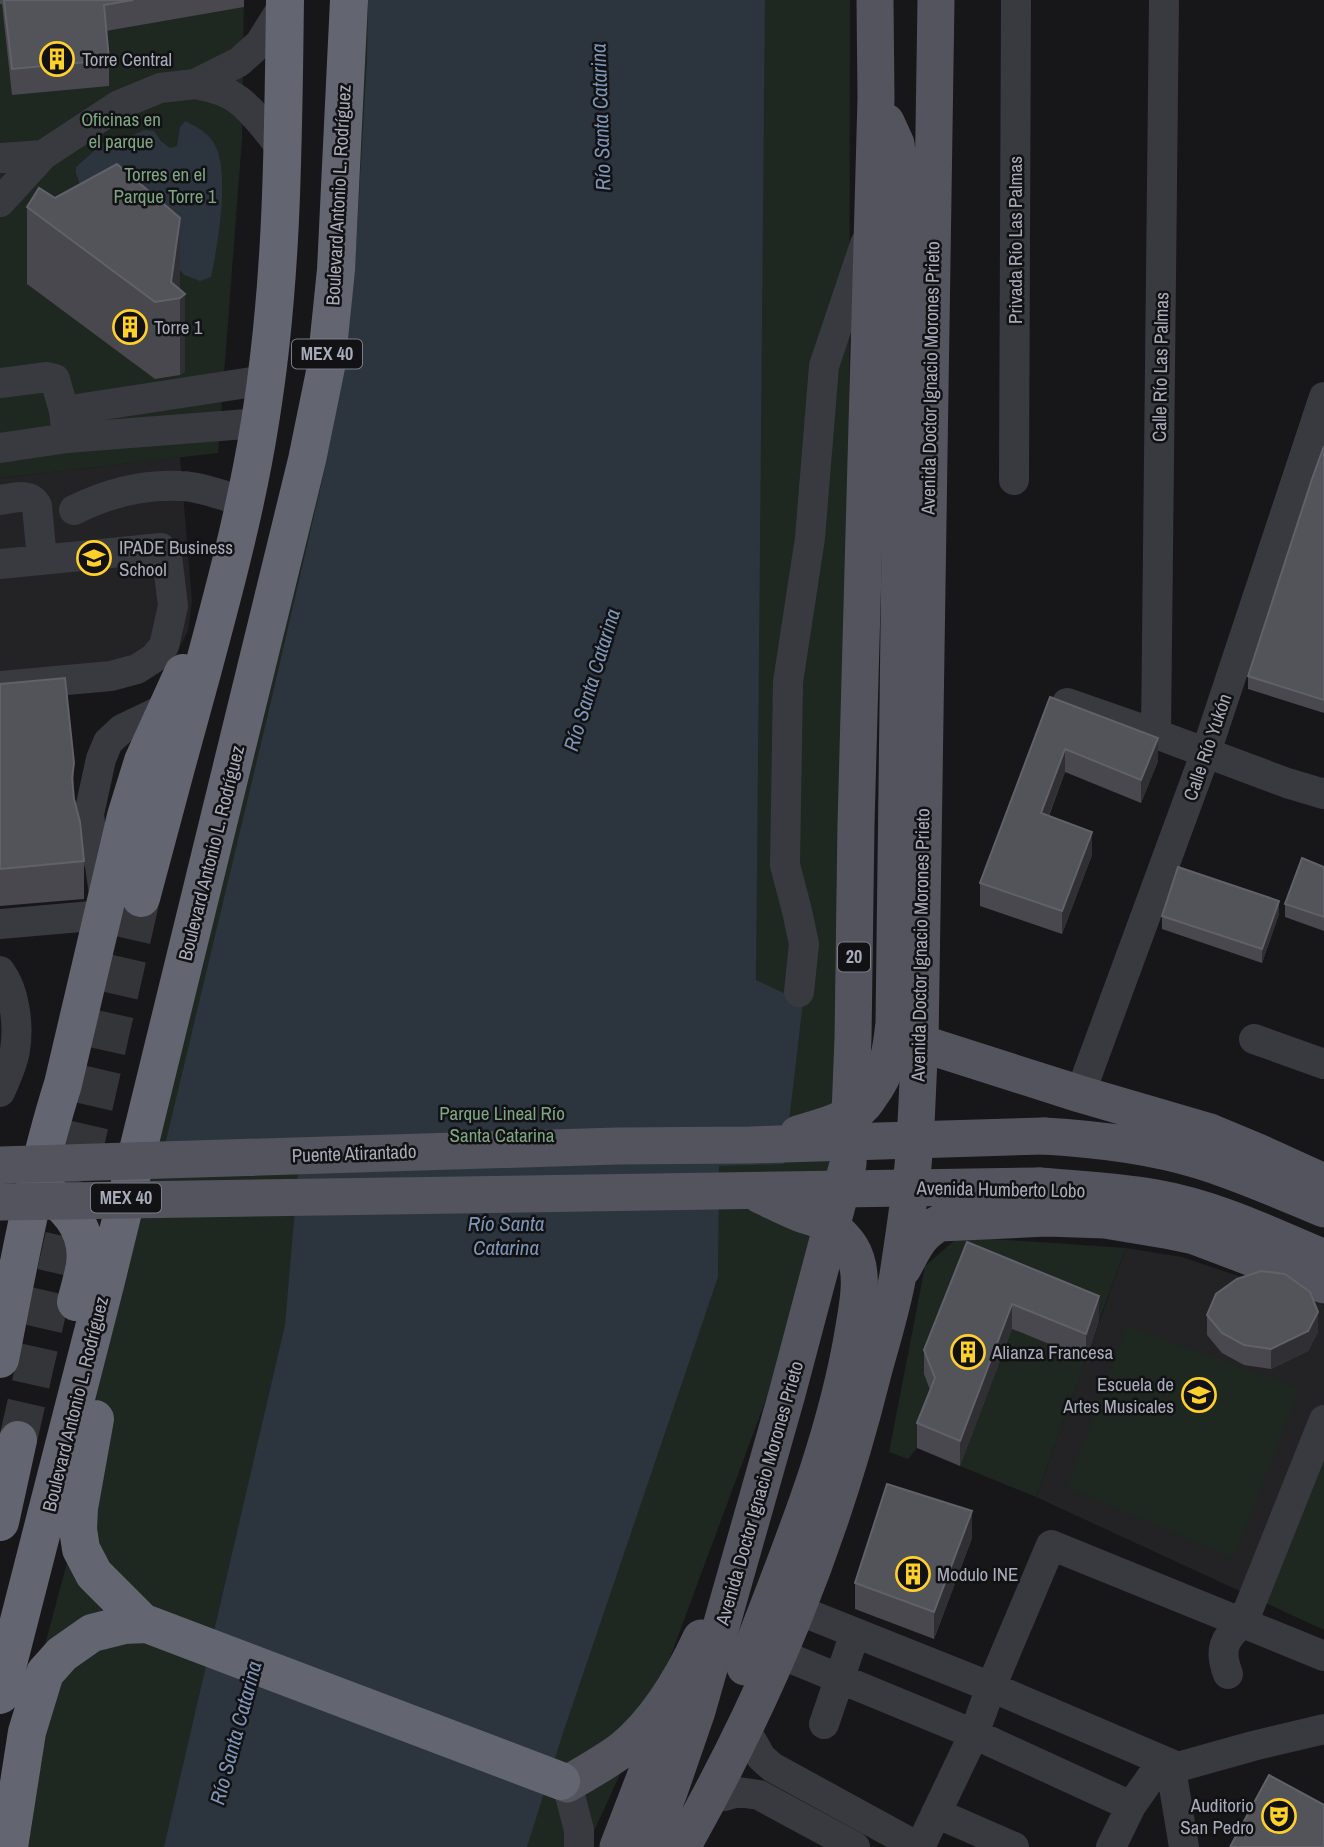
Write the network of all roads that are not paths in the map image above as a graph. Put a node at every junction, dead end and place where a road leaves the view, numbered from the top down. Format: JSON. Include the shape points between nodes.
{"nodes":[{"id":1,"x":349,"y":0,"type":"edge"},
{"id":2,"x":875,"y":0,"type":"edge"},
{"id":3,"x":936,"y":0,"type":"edge"},
{"id":4,"x":1016,"y":0,"type":"edge"},
{"id":5,"x":1164,"y":0,"type":"edge"},
{"id":6,"x":285,"y":1,"type":"edge"},
{"id":7,"x":195,"y":84,"type":"junction"},
{"id":8,"x":876,"y":98,"type":"junction"},
{"id":9,"x":283,"y":150,"type":"junction"},
{"id":10,"x":43,"y":155,"type":"junction"},
{"id":11,"x":0,"y":158,"type":"edge"},
{"id":12,"x":0,"y":202,"type":"edge"},
{"id":13,"x":872,"y":223,"type":"junction"},
{"id":14,"x":266,"y":380,"type":"junction"},
{"id":15,"x":0,"y":383,"type":"edge"},
{"id":16,"x":1324,"y":397,"type":"edge"},
{"id":17,"x":260,"y":423,"type":"junction"},
{"id":18,"x":66,"y":424,"type":"junction"},
{"id":19,"x":0,"y":448,"type":"edge"},
{"id":20,"x":1014,"y":480,"type":"dead end"},
{"id":21,"x":0,"y":500,"type":"edge"},
{"id":22,"x":245,"y":502,"type":"junction"},
{"id":23,"x":74,"y":510,"type":"dead end"},
{"id":24,"x":42,"y":560,"type":"junction"},
{"id":25,"x":0,"y":564,"type":"edge"},
{"id":26,"x":222,"y":596,"type":"junction"},
{"id":27,"x":0,"y":686,"type":"edge"},
{"id":28,"x":249,"y":700,"type":"junction"},
{"id":29,"x":1067,"y":703,"type":"edge"},
{"id":30,"x":1156,"y":734,"type":"junction"},
{"id":31,"x":1206,"y":752,"type":"junction"},
{"id":32,"x":1324,"y":794,"type":"edge"},
{"id":33,"x":116,"y":906,"type":"junction"},
{"id":34,"x":0,"y":924,"type":"edge"},
{"id":35,"x":0,"y":971,"type":"edge"},
{"id":36,"x":799,"y":992,"type":"dead end"},
{"id":37,"x":1254,"y":1039,"type":"dead end"},
{"id":38,"x":920,"y":1043,"type":"junction"},
{"id":39,"x":1324,"y":1064,"type":"edge"},
{"id":40,"x":0,"y":1092,"type":"edge"},
{"id":41,"x":1080,"y":1094,"type":"junction"},
{"id":42,"x":51,"y":1122,"type":"junction"},
{"id":43,"x":750,"y":1145,"type":"junction"},
{"id":44,"x":109,"y":1151,"type":"junction"},
{"id":45,"x":0,"y":1165,"type":"edge"},
{"id":46,"x":1324,"y":1182,"type":"edge"},
{"id":47,"x":18,"y":1186,"type":"edge"},
{"id":48,"x":750,"y":1191,"type":"junction"},
{"id":49,"x":0,"y":1202,"type":"edge"},
{"id":50,"x":1324,"y":1209,"type":"edge"},
{"id":51,"x":1324,"y":1258,"type":"edge"},
{"id":52,"x":898,"y":1278,"type":"junction"},
{"id":53,"x":106,"y":1281,"type":"junction"},
{"id":54,"x":1324,"y":1285,"type":"edge"},
{"id":55,"x":0,"y":1303,"type":"edge"},
{"id":56,"x":2,"y":1350,"type":"edge"},
{"id":57,"x":1324,"y":1420,"type":"edge"},
{"id":58,"x":18,"y":1440,"type":"tunnel mouth"},
{"id":59,"x":0,"y":1522,"type":"edge"},
{"id":60,"x":749,"y":1528,"type":"junction"},
{"id":61,"x":24,"y":1604,"type":"junction"},
{"id":62,"x":798,"y":1610,"type":"junction"},
{"id":63,"x":145,"y":1623,"type":"junction"},
{"id":64,"x":1243,"y":1623,"type":"junction"},
{"id":65,"x":855,"y":1633,"type":"junction"},
{"id":66,"x":1324,"y":1656,"type":"edge"},
{"id":67,"x":766,"y":1663,"type":"junction"},
{"id":68,"x":684,"y":1674,"type":"junction"},
{"id":69,"x":1228,"y":1674,"type":"dead end"},
{"id":70,"x":840,"y":1677,"type":"junction"},
{"id":71,"x":991,"y":1687,"type":"junction"},
{"id":72,"x":0,"y":1695,"type":"edge"},
{"id":73,"x":824,"y":1724,"type":"dead end"},
{"id":74,"x":1324,"y":1729,"type":"edge"},
{"id":75,"x":974,"y":1734,"type":"junction"},
{"id":76,"x":752,"y":1741,"type":"junction"},
{"id":77,"x":1174,"y":1768,"type":"junction"},
{"id":78,"x":564,"y":1782,"type":"junction"},
{"id":79,"x":669,"y":1791,"type":"junction"},
{"id":80,"x":724,"y":1796,"type":"junction"},
{"id":81,"x":1131,"y":1806,"type":"junction"},
{"id":82,"x":936,"y":1812,"type":"junction"},
{"id":83,"x":878,"y":1838,"type":"edge"},
{"id":84,"x":9,"y":1847,"type":"edge"},
{"id":85,"x":579,"y":1847,"type":"edge"},
{"id":86,"x":618,"y":1847,"type":"edge"},
{"id":87,"x":647,"y":1847,"type":"edge"},
{"id":88,"x":682,"y":1847,"type":"edge"},
{"id":89,"x":701,"y":1847,"type":"edge"},
{"id":90,"x":855,"y":1847,"type":"edge"},
{"id":91,"x":919,"y":1847,"type":"edge"},
{"id":92,"x":1014,"y":1847,"type":"edge"},
{"id":93,"x":1111,"y":1847,"type":"edge"},
{"id":94,"x":1184,"y":1847,"type":"edge"}],
"edges":[{"from":1,"to":28,"type":"highway","name":"Boulevard Antonio L. Rodríguez","number":"MEX 40","via":[[336,270],[326,367]]},
{"from":2,"to":8,"type":"main road","name":"Avenida Doctor Ignacio Morones Prieto","number":"20"},
{"from":3,"to":38,"type":"main road","name":"Avenida Doctor Ignacio Morones Prieto"},
{"from":4,"to":20,"type":"street","name":"Privada Río Las Palmas"},
{"from":5,"to":30,"type":"street","name":"Calle Río Las Palmas"},
{"from":6,"to":7,"type":"street","via":[[260,43],[239,62]]},
{"from":6,"to":9,"type":"highway","number":"MEX 40"},
{"from":7,"to":9,"type":"street","via":[[237,98]]},
{"from":7,"to":10,"type":"street","via":[[160,88],[119,105]]},
{"from":8,"to":13,"type":"main road","name":"Avenida Doctor Ignacio Morones Prieto","number":"20"},
{"from":8,"to":43,"type":"main road","bridge":true,"via":[[895,144],[901,178],[892,1045],[879,1084],[854,1113],[789,1138]]},
{"from":9,"to":14,"type":"highway","number":"MEX 40"},
{"from":10,"to":11,"type":"street"},
{"from":10,"to":12,"type":"street"},
{"from":13,"to":36,"type":"street","via":[[824,366],[810,538],[788,682],[785,864],[804,944]]},
{"from":13,"to":60,"type":"main road","name":"Avenida Doctor Ignacio Morones Prieto","number":"20","via":[[848,1164]]},
{"from":14,"to":17,"type":"highway","number":"MEX 40"},
{"from":14,"to":18,"type":"street"},
{"from":15,"to":18,"type":"street","via":[[52,377]]},
{"from":16,"to":31,"type":"street","name":"Calle Río Yukón"},
{"from":17,"to":18,"type":"street"},
{"from":17,"to":22,"type":"highway","number":"MEX 40"},
{"from":18,"to":19,"type":"street"},
{"from":21,"to":24,"type":"street","via":[[26,497],[36,502]]},
{"from":22,"to":23,"type":"street","via":[[183,485],[121,491]]},
{"from":22,"to":26,"type":"highway","number":"MEX 40"},
{"from":24,"to":25,"type":"street"},
{"from":24,"to":27,"type":"street","via":[[161,548],[167,555],[173,606],[164,646],[137,669],[111,676]]},
{"from":26,"to":33,"type":"highway","number":"MEX 40"},
{"from":26,"to":33,"type":"highway","via":[[139,772],[126,816]]},
{"from":28,"to":44,"type":"highway","via":[[231,718],[204,787],[180,868],[117,1140]]},
{"from":28,"to":53,"type":"highway","name":"Boulevard Antonio L. Rodríguez","number":"MEX 40"},
{"from":29,"to":30,"type":"street"},
{"from":30,"to":31,"type":"street"},
{"from":31,"to":32,"type":"street"},
{"from":31,"to":41,"type":"street","name":"Calle Río Yukón"},
{"from":33,"to":34,"type":"street"},
{"from":33,"to":42,"type":"highway"},
{"from":35,"to":40,"type":"street","via":[[15,1015],[15,1051]]},
{"from":37,"to":39,"type":"street"},
{"from":38,"to":41,"type":"main road"},
{"from":38,"to":52,"type":"main road","name":"Avenida Doctor Ignacio Morones Prieto","via":[[912,1174]]},
{"from":41,"to":46,"type":"main road","via":[[1210,1132]]},
{"from":42,"to":44,"type":"highway","via":[[55,1140],[69,1156],[93,1159]]},
{"from":42,"to":47,"type":"highway"},
{"from":43,"to":45,"type":"main road","name":"Puente Atirantado","bridge":true},
{"from":43,"to":50,"type":"main road","bridge":true,"via":[[1044,1136],[1103,1141],[1198,1160]]},
{"from":44,"to":47,"type":"highway","via":[[72,1179]]},
{"from":47,"to":56,"type":"highway"},
{"from":47,"to":61,"type":"highway","via":[[58,1200],[76,1222],[85,1245],[85,1263],[43,1454]]},
{"from":48,"to":49,"type":"main road","bridge":true},
{"from":48,"to":51,"type":"main road","name":"Avenida Humberto Lobo","bridge":true,"via":[[1038,1186],[1100,1190],[1199,1209]]},
{"from":48,"to":67,"type":"main road","bridge":true,"via":[[834,1230],[852,1250],[859,1288],[836,1411]]},
{"from":52,"to":54,"type":"main road","via":[[919,1239],[940,1223],[1047,1218],[1105,1220],[1194,1236]]},
{"from":52,"to":62,"type":"main road","name":"Avenida Doctor Ignacio Morones Prieto","via":[[855,1445]]},
{"from":53,"to":61,"type":"highway","name":"Boulevard Antonio L. Rodríguez","number":"MEX 40"},
{"from":53,"to":63,"type":"highway","via":[[109,1348],[78,1529],[81,1549],[94,1574]]},
{"from":55,"to":56,"type":"main road"},
{"from":57,"to":64,"type":"street"},
{"from":58,"to":59,"type":"highway"},
{"from":60,"to":68,"type":"main road"},
{"from":60,"to":79,"type":"main road","name":"Avenida Doctor Ignacio Morones Prieto","number":"20","via":[[697,1712]]},
{"from":61,"to":72,"type":"highway","name":"Boulevard Antonio L. Rodríguez","number":"MEX 40"},
{"from":62,"to":65,"type":"street"},
{"from":62,"to":67,"type":"main road","name":"Avenida Doctor Ignacio Morones Prieto"},
{"from":63,"to":78,"type":"highway"},
{"from":63,"to":84,"type":"highway","via":[[92,1633],[62,1654],[45,1674],[27,1731]]},
{"from":64,"to":66,"type":"street"},
{"from":64,"to":69,"type":"street","via":[[1225,1643],[1222,1660]]},
{"from":64,"to":71,"type":"street","via":[[1051,1545]]},
{"from":65,"to":70,"type":"street"},
{"from":65,"to":71,"type":"street"},
{"from":67,"to":70,"type":"street"},
{"from":67,"to":76,"type":"main road","via":[[764,1711]]},
{"from":67,"to":79,"type":"main road","via":[[701,1757]]},
{"from":67,"to":88,"type":"main road","name":"Avenida Doctor Ignacio Morones Prieto","via":[[737,1743]]},
{"from":68,"to":78,"type":"main road","via":[[632,1741],[601,1764]]},
{"from":68,"to":86,"type":"main road"},
{"from":70,"to":73,"type":"street"},
{"from":70,"to":75,"type":"street"},
{"from":71,"to":75,"type":"street"},
{"from":71,"to":77,"type":"street"},
{"from":74,"to":77,"type":"street"},
{"from":75,"to":81,"type":"street"},
{"from":75,"to":82,"type":"street"},
{"from":76,"to":80,"type":"main road"},
{"from":76,"to":83,"type":"street","via":[[772,1767]]},
{"from":77,"to":81,"type":"street","via":[[1152,1776]]},
{"from":77,"to":94,"type":"street"},
{"from":78,"to":85,"type":"street","via":[[579,1830]]},
{"from":79,"to":87,"type":"main road","name":"Avenida Doctor Ignacio Morones Prieto","number":"20"},
{"from":80,"to":89,"type":"main road"},
{"from":80,"to":90,"type":"street","via":[[738,1792],[759,1796]]},
{"from":81,"to":93,"type":"street"},
{"from":82,"to":91,"type":"street"},
{"from":82,"to":92,"type":"street"},
{"from":83,"to":91,"type":"street"}]}
